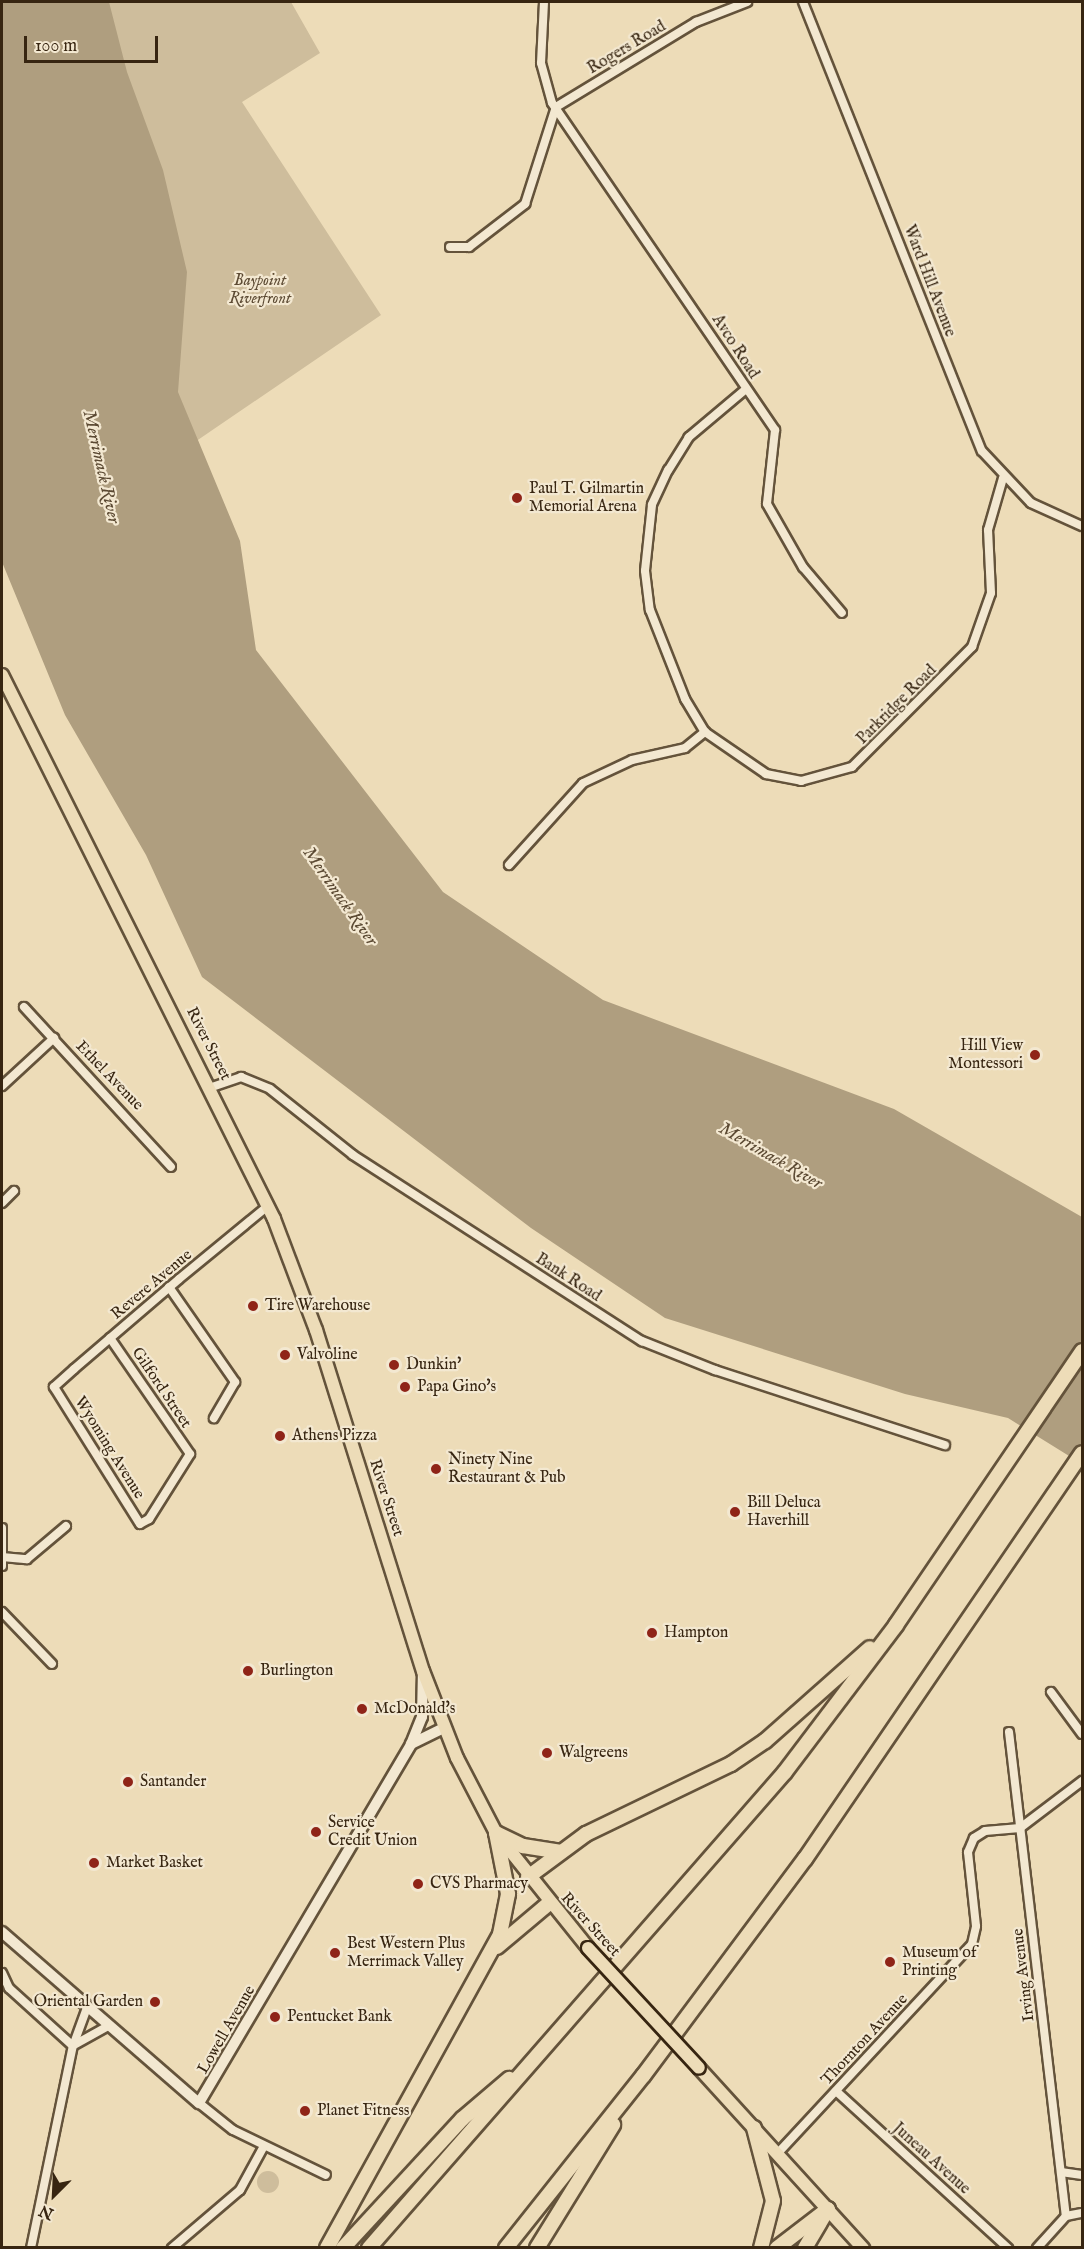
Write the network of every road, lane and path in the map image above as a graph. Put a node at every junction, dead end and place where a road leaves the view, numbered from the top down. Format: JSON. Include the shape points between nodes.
{"nodes":[{"id":1,"x":544,"y":2,"type":"edge"},
{"id":2,"x":747,"y":2,"type":"edge"},
{"id":3,"x":803,"y":2,"type":"edge"},
{"id":4,"x":556,"y":107,"type":"junction"},
{"id":5,"x":450,"y":247,"type":"dead end"},
{"id":6,"x":746,"y":389,"type":"junction"},
{"id":7,"x":1003,"y":478,"type":"junction"},
{"id":8,"x":1083,"y":526,"type":"edge"},
{"id":9,"x":842,"y":613,"type":"dead end"},
{"id":10,"x":2,"y":677,"type":"edge"},
{"id":11,"x":705,"y":732,"type":"junction"},
{"id":12,"x":508,"y":865,"type":"dead end"},
{"id":13,"x":24,"y":1007,"type":"dead end"},
{"id":14,"x":54,"y":1038,"type":"junction"},
{"id":15,"x":2,"y":1086,"type":"edge"},
{"id":16,"x":212,"y":1087,"type":"junction"},
{"id":17,"x":171,"y":1167,"type":"dead end"},
{"id":18,"x":14,"y":1191,"type":"dead end"},
{"id":19,"x":2,"y":1203,"type":"edge"},
{"id":20,"x":268,"y":1206,"type":"junction"},
{"id":21,"x":169,"y":1287,"type":"junction"},
{"id":22,"x":110,"y":1338,"type":"junction"},
{"id":23,"x":1083,"y":1351,"type":"edge"},
{"id":24,"x":54,"y":1388,"type":"joint"},
{"id":25,"x":214,"y":1418,"type":"dead end"},
{"id":26,"x":945,"y":1445,"type":"dead end"},
{"id":27,"x":1083,"y":1453,"type":"edge"},
{"id":28,"x":140,"y":1524,"type":"joint"},
{"id":29,"x":66,"y":1526,"type":"dead end"},
{"id":30,"x":2,"y":1528,"type":"edge"},
{"id":31,"x":2,"y":1561,"type":"edge"},
{"id":32,"x":2,"y":1612,"type":"edge"},
{"id":33,"x":896,"y":1625,"type":"junction"},
{"id":34,"x":52,"y":1664,"type":"dead end"},
{"id":35,"x":423,"y":1671,"type":"junction"},
{"id":36,"x":1051,"y":1692,"type":"dead end"},
{"id":37,"x":444,"y":1728,"type":"junction"},
{"id":38,"x":1009,"y":1732,"type":"dead end"},
{"id":39,"x":1083,"y":1734,"type":"edge"},
{"id":40,"x":411,"y":1744,"type":"junction"},
{"id":41,"x":1083,"y":1781,"type":"edge"},
{"id":42,"x":1020,"y":1828,"type":"junction"},
{"id":43,"x":496,"y":1833,"type":"junction"},
{"id":44,"x":560,"y":1852,"type":"junction"},
{"id":45,"x":528,"y":1877,"type":"junction"},
{"id":46,"x":548,"y":1904,"type":"junction"},
{"id":47,"x":2,"y":1932,"type":"edge"},
{"id":48,"x":492,"y":1953,"type":"junction"},
{"id":49,"x":2,"y":1973,"type":"edge"},
{"id":50,"x":5,"y":1989,"type":"edge"},
{"id":51,"x":86,"y":2010,"type":"junction"},
{"id":52,"x":106,"y":2027,"type":"junction"},
{"id":53,"x":73,"y":2046,"type":"junction"},
{"id":54,"x":548,"y":2046,"type":"junction"},
{"id":55,"x":643,"y":2076,"type":"junction"},
{"id":56,"x":836,"y":2091,"type":"junction"},
{"id":57,"x":199,"y":2103,"type":"junction"},
{"id":58,"x":754,"y":2128,"type":"junction"},
{"id":59,"x":264,"y":2146,"type":"junction"},
{"id":60,"x":777,"y":2154,"type":"junction"},
{"id":61,"x":1061,"y":2172,"type":"junction"},
{"id":62,"x":326,"y":2175,"type":"dead end"},
{"id":63,"x":1083,"y":2175,"type":"edge"},
{"id":64,"x":828,"y":2209,"type":"junction"},
{"id":65,"x":1083,"y":2213,"type":"edge"},
{"id":66,"x":1066,"y":2216,"type":"junction"},
{"id":67,"x":31,"y":2247,"type":"edge"},
{"id":68,"x":172,"y":2247,"type":"edge"},
{"id":69,"x":327,"y":2247,"type":"edge"},
{"id":70,"x":343,"y":2247,"type":"edge"},
{"id":71,"x":369,"y":2247,"type":"edge"},
{"id":72,"x":506,"y":2247,"type":"edge"},
{"id":73,"x":537,"y":2247,"type":"edge"},
{"id":74,"x":761,"y":2247,"type":"edge"},
{"id":75,"x":777,"y":2247,"type":"edge"},
{"id":76,"x":806,"y":2247,"type":"edge"},
{"id":77,"x":863,"y":2247,"type":"edge"},
{"id":78,"x":1008,"y":2247,"type":"edge"},
{"id":79,"x":1037,"y":2247,"type":"edge"}],
"edges":[{"from":1,"to":4,"type":"street","name":"Avco Road","via":[[541,63]]},
{"from":2,"to":4,"type":"street","name":"Rogers Road","via":[[696,22]]},
{"from":3,"to":7,"type":"street","name":"Ward Hill Avenue","via":[[969,421]]},
{"from":4,"to":5,"type":"street","via":[[525,204],[469,247]]},
{"from":4,"to":6,"type":"street","name":"Avco Road"},
{"from":6,"to":9,"type":"street","name":"Avco Road","via":[[775,430],[767,504],[803,567]]},
{"from":6,"to":11,"type":"street","name":"Parkridge Road","via":[[689,437],[652,505],[645,538],[650,610],[685,699]]},
{"from":7,"to":8,"type":"street","name":"Ward Hill Avenue","via":[[1031,503]]},
{"from":7,"to":11,"type":"street","name":"Parkridge Road","via":[[988,530],[991,593],[986,618],[972,647],[882,742],[852,767],[801,781],[758,770]]},
{"from":10,"to":16,"type":"main road","name":"River Street"},
{"from":11,"to":12,"type":"street","via":[[685,748],[632,760],[583,783]]},
{"from":13,"to":14,"type":"street","name":"Ethel Avenue"},
{"from":14,"to":15,"type":"street"},
{"from":14,"to":17,"type":"street","name":"Ethel Avenue"},
{"from":16,"to":20,"type":"main road","name":"River Street"},
{"from":16,"to":26,"type":"street","name":"Bank Road","via":[[241,1077],[270,1089],[353,1155],[643,1342]]},
{"from":18,"to":19,"type":"street"},
{"from":20,"to":21,"type":"street","name":"Revere Avenue"},
{"from":20,"to":35,"type":"main road","name":"River Street","via":[[316,1330]]},
{"from":21,"to":22,"type":"street","name":"Revere Avenue"},
{"from":21,"to":25,"type":"street","via":[[235,1382]]},
{"from":22,"to":24,"type":"street","name":"Revere Avenue"},
{"from":22,"to":28,"type":"street","name":"Gilford Street","via":[[190,1454],[149,1519]]},
{"from":23,"to":33,"type":"highway"},
{"from":24,"to":28,"type":"street","name":"Wyoming Avenue"},
{"from":27,"to":55,"type":"highway","via":[[812,1849]]},
{"from":29,"to":31,"type":"street","via":[[27,1559]]},
{"from":30,"to":31,"type":"street"},
{"from":32,"to":34,"type":"street"},
{"from":33,"to":44,"type":"highway","via":[[765,1741]]},
{"from":33,"to":54,"type":"highway","via":[[735,1833]]},
{"from":35,"to":37,"type":"main road","name":"River Street"},
{"from":35,"to":40,"type":"main road","name":"Lowell Avenue","via":[[422,1717]]},
{"from":36,"to":39,"type":"street"},
{"from":37,"to":40,"type":"main road"},
{"from":37,"to":43,"type":"main road","name":"River Street"},
{"from":38,"to":42,"type":"street","name":"Irving Avenue"},
{"from":40,"to":57,"type":"main road","name":"Lowell Avenue"},
{"from":41,"to":42,"type":"street"},
{"from":42,"to":56,"type":"street","name":"Thornton Avenue","via":[[985,1831],[974,1838],[968,1852],[976,1926],[972,1944]]},
{"from":42,"to":61,"type":"street","name":"Irving Avenue"},
{"from":43,"to":44,"type":"highway","via":[[523,1846]]},
{"from":43,"to":45,"type":"main road","name":"River Street"},
{"from":43,"to":48,"type":"highway","via":[[508,1894]]},
{"from":44,"to":45,"type":"highway"},
{"from":45,"to":46,"type":"main road","name":"River Street"},
{"from":46,"to":48,"type":"highway"},
{"from":46,"to":58,"type":"main road","name":"River Street","bridge":true},
{"from":47,"to":51,"type":"main road","name":"Lowell Avenue"},
{"from":48,"to":69,"type":"highway"},
{"from":49,"to":50,"type":"street"},
{"from":50,"to":53,"type":"street"},
{"from":51,"to":52,"type":"main road","name":"Lowell Avenue"},
{"from":51,"to":53,"type":"street"},
{"from":52,"to":53,"type":"street"},
{"from":52,"to":57,"type":"main road","name":"Lowell Avenue"},
{"from":53,"to":67,"type":"street"},
{"from":54,"to":70,"type":"highway","via":[[462,2119]]},
{"from":54,"to":71,"type":"highway"},
{"from":55,"to":72,"type":"highway"},
{"from":55,"to":73,"type":"highway"},
{"from":56,"to":60,"type":"street","name":"Thornton Avenue"},
{"from":56,"to":78,"type":"street","name":"Juneau Avenue"},
{"from":57,"to":59,"type":"street"},
{"from":58,"to":60,"type":"main road","name":"River Street"},
{"from":58,"to":74,"type":"highway","via":[[773,2201]]},
{"from":59,"to":62,"type":"street"},
{"from":59,"to":68,"type":"street","via":[[240,2190]]},
{"from":60,"to":64,"type":"main road","name":"River Street"},
{"from":61,"to":63,"type":"street"},
{"from":61,"to":66,"type":"street","name":"Irving Avenue"},
{"from":64,"to":75,"type":"highway"},
{"from":64,"to":76,"type":"highway"},
{"from":64,"to":77,"type":"main road","name":"River Street"},
{"from":65,"to":66,"type":"street"},
{"from":66,"to":79,"type":"street"}]}
